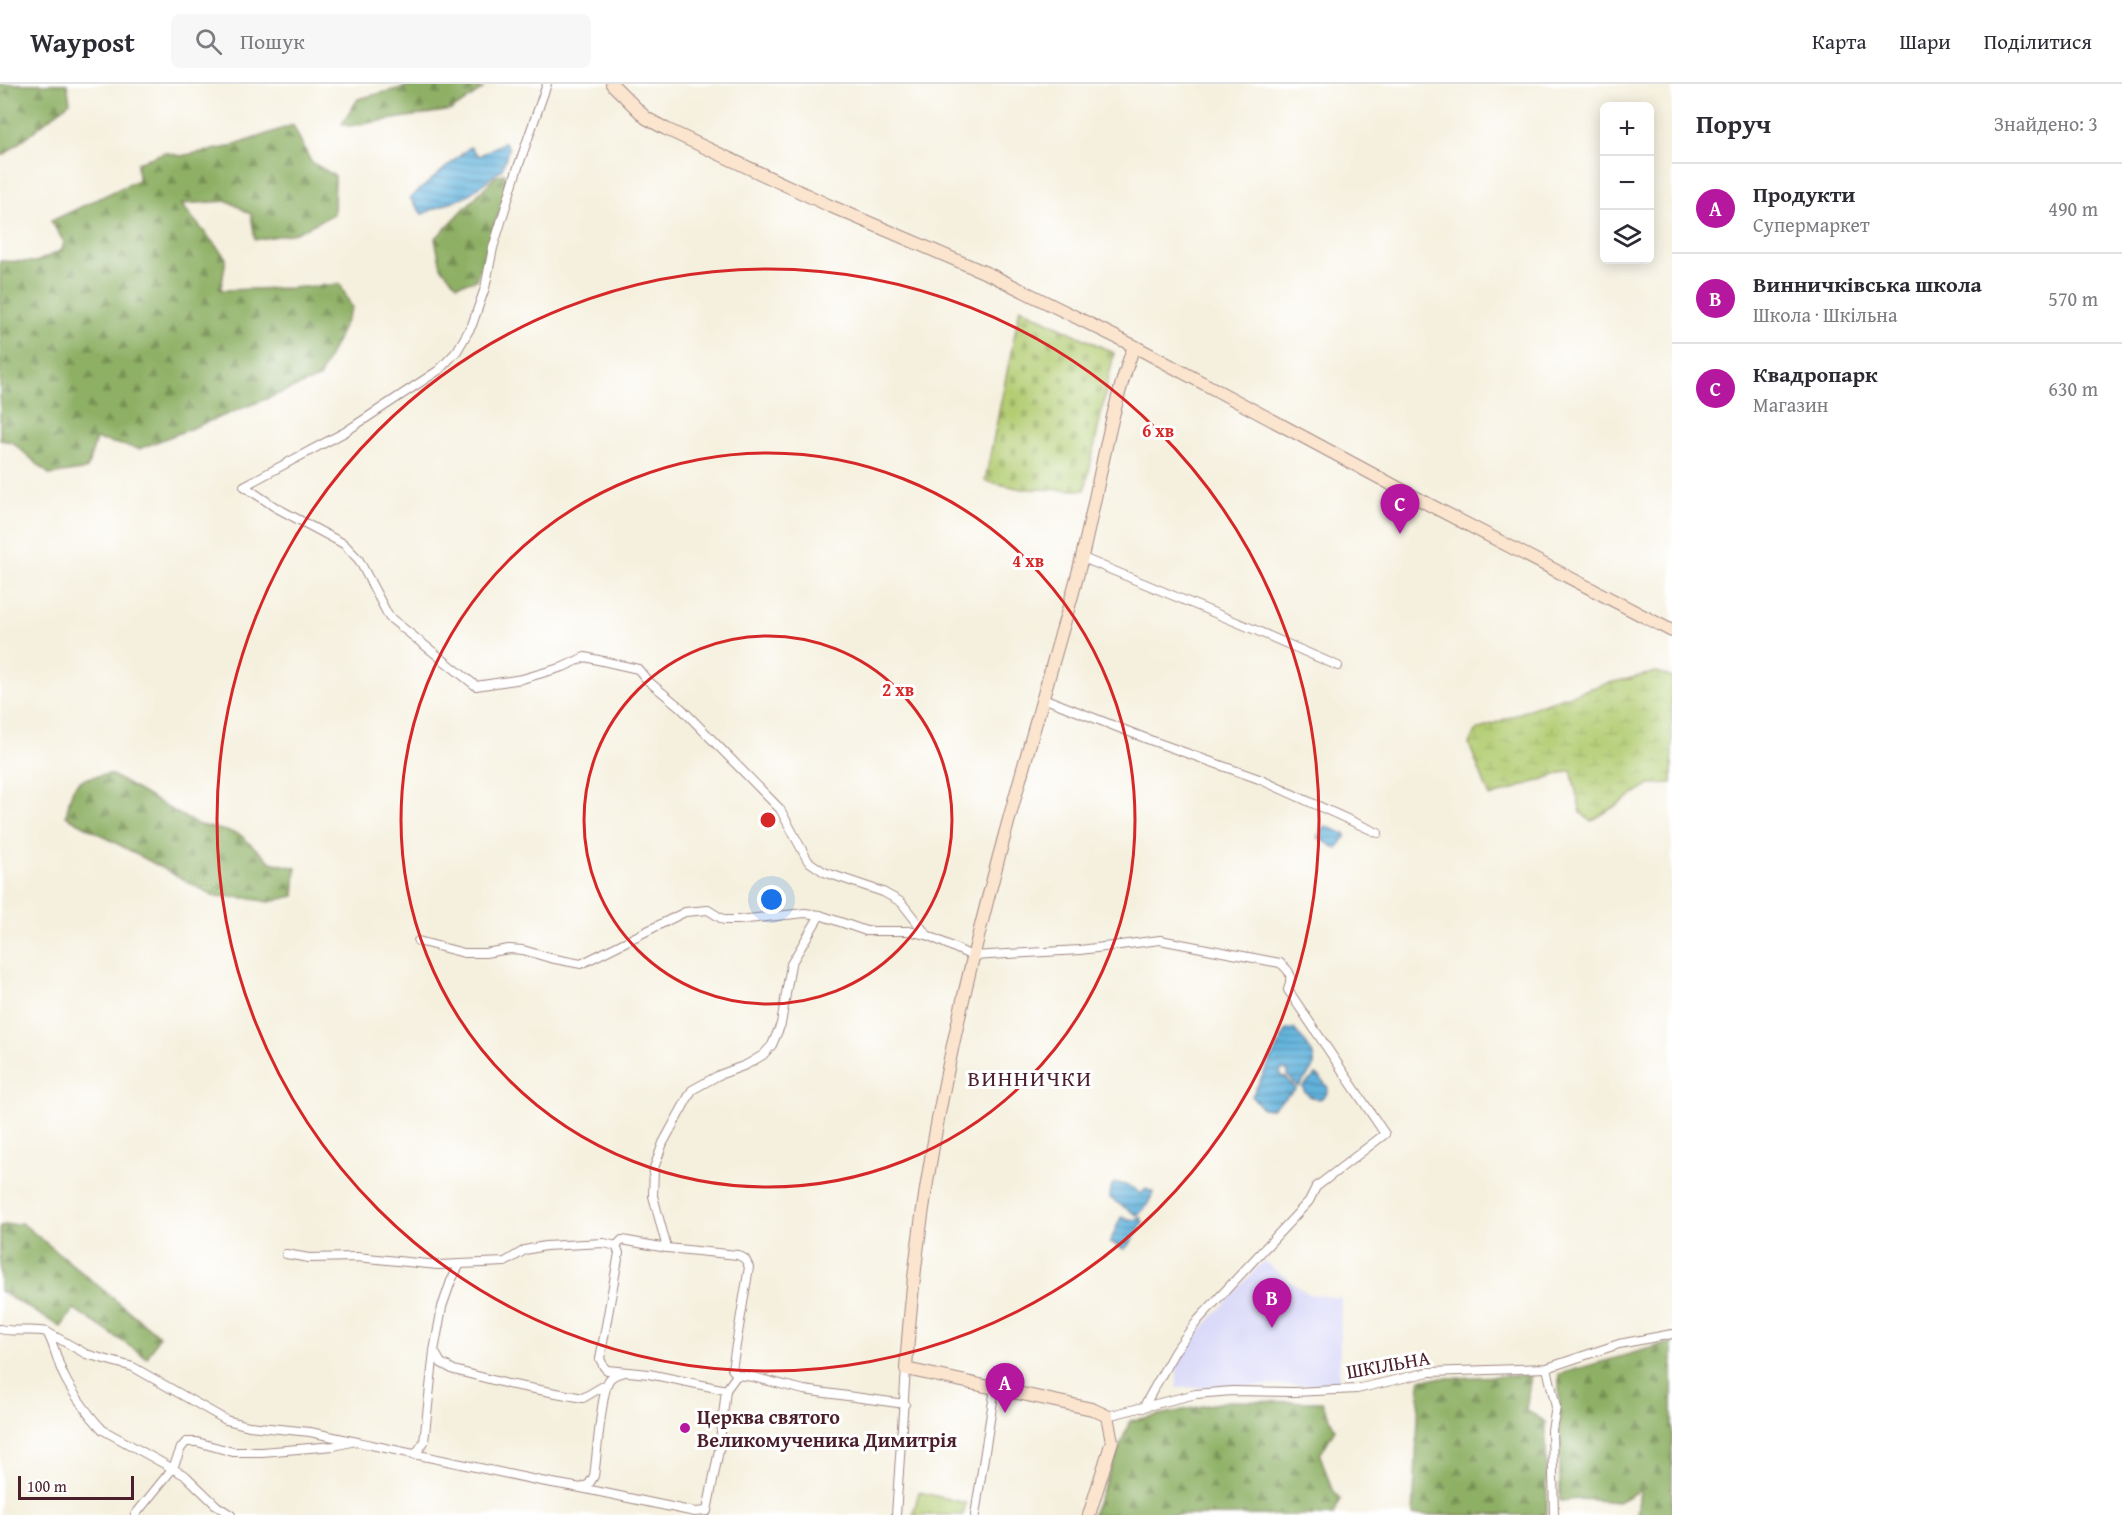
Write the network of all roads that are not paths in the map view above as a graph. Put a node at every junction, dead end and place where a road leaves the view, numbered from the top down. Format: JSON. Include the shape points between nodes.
{"nodes":[{"id":1,"x":547,"y":84,"type":"edge"},
{"id":2,"x":612,"y":84,"type":"edge"},
{"id":3,"x":1134,"y":346,"type":"junction"},
{"id":4,"x":1083,"y":558,"type":"junction"},
{"id":5,"x":1672,"y":631,"type":"edge"},
{"id":6,"x":1338,"y":666,"type":"dead end"},
{"id":7,"x":1043,"y":698,"type":"junction"},
{"id":8,"x":1378,"y":833,"type":"dead end"},
{"id":9,"x":820,"y":915,"type":"junction"},
{"id":10,"x":927,"y":935,"type":"junction"},
{"id":11,"x":418,"y":941,"type":"dead end"},
{"id":12,"x":972,"y":956,"type":"junction"},
{"id":13,"x":615,"y":1246,"type":"junction"},
{"id":14,"x":667,"y":1248,"type":"junction"},
{"id":15,"x":286,"y":1254,"type":"dead end"},
{"id":16,"x":460,"y":1264,"type":"junction"},
{"id":17,"x":0,"y":1329,"type":"edge"},
{"id":18,"x":47,"y":1332,"type":"junction"},
{"id":19,"x":1672,"y":1334,"type":"edge"},
{"id":20,"x":434,"y":1351,"type":"junction"},
{"id":21,"x":906,"y":1368,"type":"junction"},
{"id":22,"x":1547,"y":1368,"type":"junction"},
{"id":23,"x":626,"y":1372,"type":"junction"},
{"id":24,"x":737,"y":1375,"type":"junction"},
{"id":25,"x":607,"y":1384,"type":"junction"},
{"id":26,"x":994,"y":1388,"type":"junction"},
{"id":27,"x":726,"y":1390,"type":"junction"},
{"id":28,"x":905,"y":1404,"type":"junction"},
{"id":29,"x":1143,"y":1408,"type":"junction"},
{"id":30,"x":1107,"y":1416,"type":"junction"},
{"id":31,"x":355,"y":1442,"type":"junction"},
{"id":32,"x":415,"y":1455,"type":"junction"},
{"id":33,"x":173,"y":1468,"type":"junction"},
{"id":34,"x":581,"y":1488,"type":"junction"},
{"id":35,"x":135,"y":1515,"type":"edge"},
{"id":36,"x":231,"y":1515,"type":"edge"},
{"id":37,"x":896,"y":1515,"type":"edge"},
{"id":38,"x":975,"y":1515,"type":"edge"},
{"id":39,"x":1089,"y":1515,"type":"edge"},
{"id":40,"x":1554,"y":1515,"type":"edge"}],
"edges":[{"from":1,"to":10,"type":"street","via":[[493,248],[485,288],[472,325],[457,351],[439,370],[345,432],[244,486],[344,544],[359,560],[389,617],[476,686],[522,679],[563,668],[585,657],[638,669],[780,809],[808,861],[824,872],[884,892],[901,902]]},
{"from":2,"to":3,"type":"street","via":[[646,118],[666,129],[993,276]]},
{"from":3,"to":4,"type":"street","via":[[1109,436]]},
{"from":3,"to":5,"type":"street"},
{"from":4,"to":6,"type":"street"},
{"from":4,"to":7,"type":"street"},
{"from":7,"to":8,"type":"street","via":[[1259,779]]},
{"from":7,"to":12,"type":"street"},
{"from":9,"to":10,"type":"street","via":[[866,930]]},
{"from":9,"to":11,"type":"street","via":[[724,920],[708,910],[685,912],[581,964],[523,950],[464,953]]},
{"from":9,"to":14,"type":"street","via":[[791,964],[781,1024],[772,1045],[763,1055],[692,1090],[663,1143],[654,1168],[653,1196]]},
{"from":10,"to":12,"type":"street"},
{"from":12,"to":21,"type":"street","via":[[920,1227]]},
{"from":12,"to":29,"type":"street","via":[[1080,950],[1160,940],[1280,963],[1289,969],[1292,978],[1288,990],[1385,1134],[1316,1187],[1309,1201],[1198,1320],[1174,1351]]},
{"from":13,"to":14,"type":"street","via":[[622,1240]]},
{"from":13,"to":16,"type":"street","via":[[544,1246],[525,1250],[505,1262]]},
{"from":13,"to":23,"type":"street","via":[[619,1253],[600,1359],[607,1370]]},
{"from":14,"to":24,"type":"street","via":[[746,1259],[749,1267],[732,1369]]},
{"from":15,"to":16,"type":"street"},
{"from":16,"to":20,"type":"street","via":[[442,1307]]},
{"from":17,"to":18,"type":"street","via":[[14,1333],[35,1329]]},
{"from":18,"to":31,"type":"street","via":[[86,1354],[133,1367],[226,1420]]},
{"from":18,"to":33,"type":"street","via":[[64,1377],[93,1420],[103,1430]]},
{"from":19,"to":22,"type":"street","name":"ШКІЛЬНА","via":[[1619,1344]]},
{"from":20,"to":25,"type":"street","via":[[441,1363],[454,1370],[508,1384],[583,1398]]},
{"from":20,"to":32,"type":"street","via":[[424,1442]]},
{"from":21,"to":26,"type":"street"},
{"from":21,"to":28,"type":"street"},
{"from":22,"to":29,"type":"street","name":"ШКІЛЬНА","via":[[1429,1372],[1357,1389],[1196,1394]]},
{"from":22,"to":40,"type":"street","via":[[1556,1407],[1552,1430]]},
{"from":23,"to":25,"type":"street","via":[[613,1376]]},
{"from":23,"to":27,"type":"street"},
{"from":24,"to":27,"type":"street"},
{"from":24,"to":28,"type":"street","via":[[804,1390]]},
{"from":25,"to":34,"type":"street","via":[[594,1476]]},
{"from":26,"to":30,"type":"street","via":[[1092,1409]]},
{"from":26,"to":38,"type":"street"},
{"from":27,"to":34,"type":"street","via":[[707,1511],[695,1512]]},
{"from":28,"to":37,"type":"street"},
{"from":29,"to":30,"type":"street","name":"ШКІЛЬНА"},
{"from":30,"to":39,"type":"street","via":[[1112,1441]]},
{"from":31,"to":32,"type":"street"},
{"from":31,"to":33,"type":"street","via":[[262,1452],[233,1452],[186,1442]]},
{"from":32,"to":34,"type":"street"},
{"from":33,"to":35,"type":"street"},
{"from":33,"to":36,"type":"street"}]}
